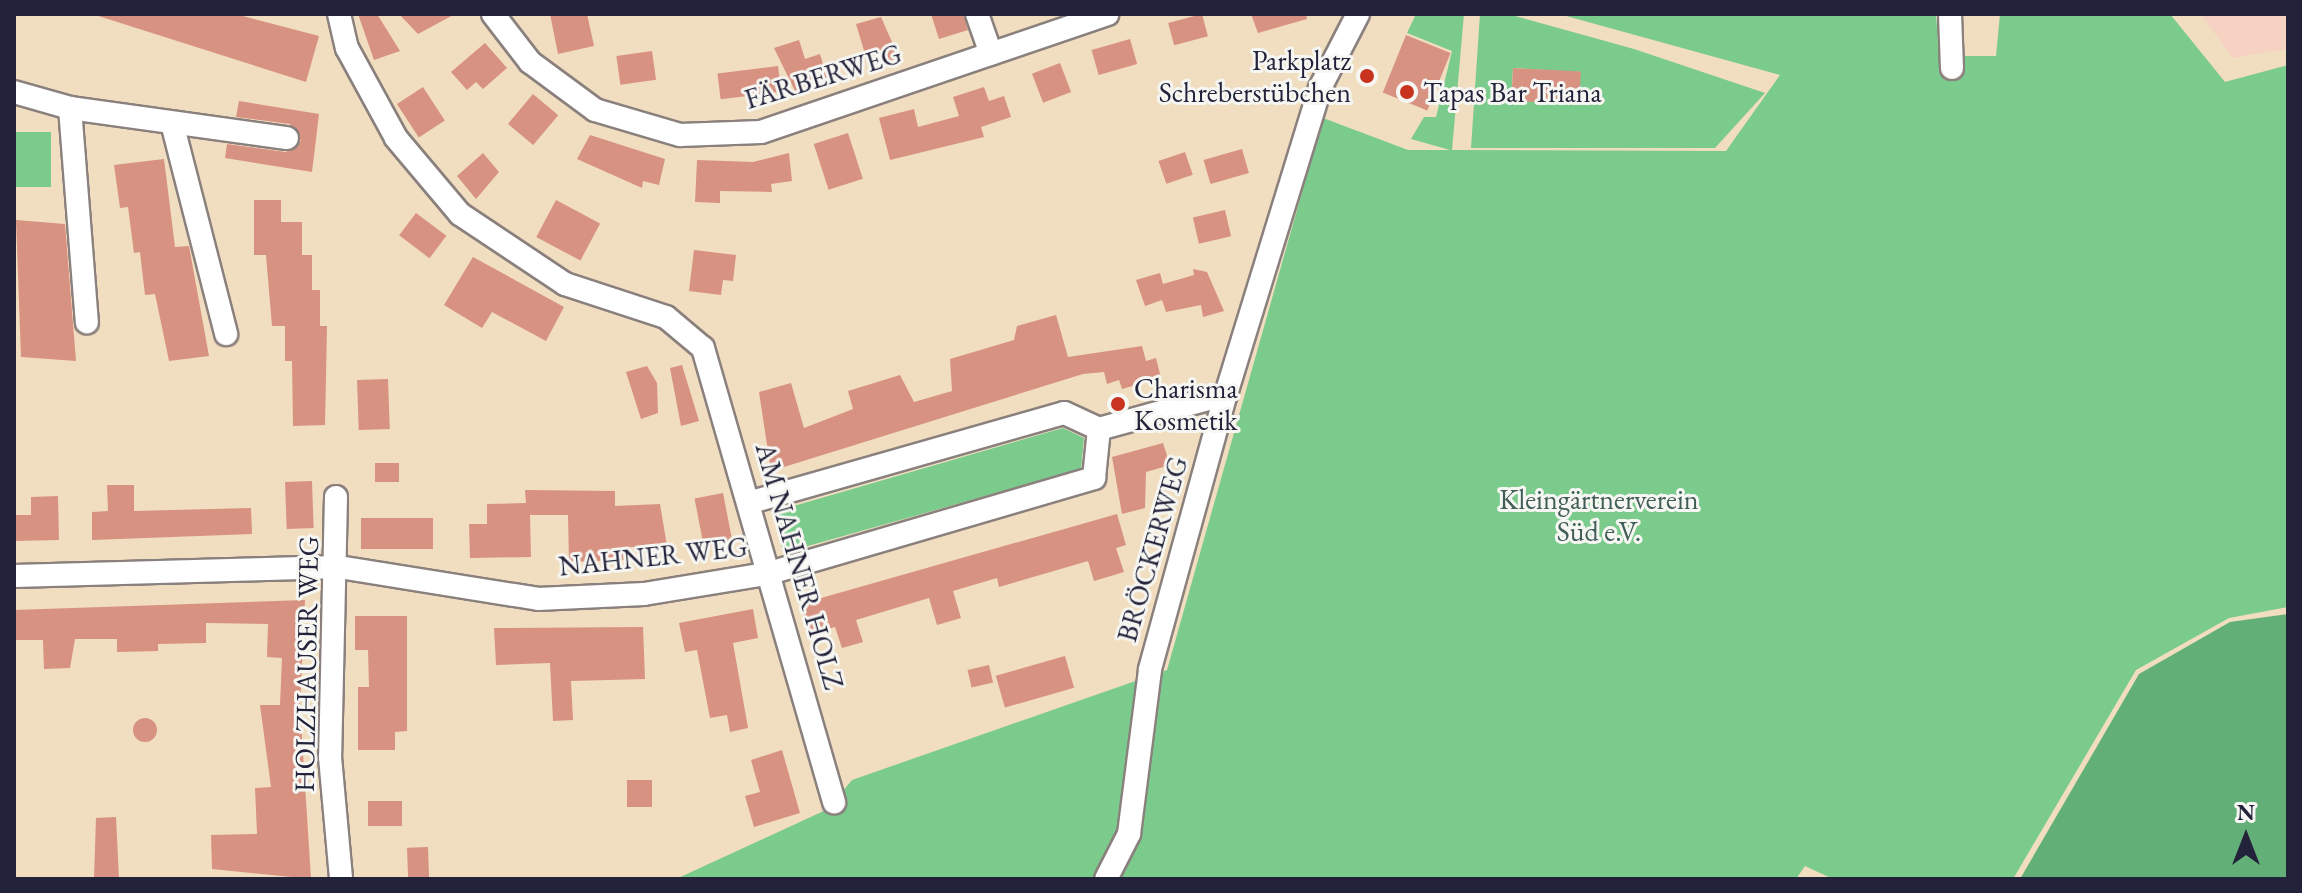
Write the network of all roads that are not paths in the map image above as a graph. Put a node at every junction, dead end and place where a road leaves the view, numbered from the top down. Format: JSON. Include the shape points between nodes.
{"nodes":[{"id":1,"x":339,"y":14,"type":"edge"},
{"id":2,"x":493,"y":14,"type":"edge"},
{"id":3,"x":977,"y":14,"type":"edge"},
{"id":4,"x":1107,"y":14,"type":"edge"},
{"id":5,"x":1358,"y":14,"type":"edge"},
{"id":6,"x":1950,"y":14,"type":"edge"},
{"id":7,"x":991,"y":54,"type":"junction"},
{"id":8,"x":1952,"y":68,"type":"dead end"},
{"id":9,"x":14,"y":92,"type":"edge"},
{"id":10,"x":70,"y":108,"type":"junction"},
{"id":11,"x":172,"y":123,"type":"junction"},
{"id":12,"x":287,"y":138,"type":"dead end"},
{"id":13,"x":87,"y":322,"type":"dead end"},
{"id":14,"x":226,"y":334,"type":"dead end"},
{"id":15,"x":1226,"y":394,"type":"junction"},
{"id":16,"x":1099,"y":429,"type":"junction"},
{"id":17,"x":336,"y":497,"type":"dead end"},
{"id":18,"x":751,"y":502,"type":"junction"},
{"id":19,"x":339,"y":567,"type":"junction"},
{"id":20,"x":766,"y":574,"type":"junction"},
{"id":21,"x":14,"y":576,"type":"edge"},
{"id":22,"x":834,"y":802,"type":"dead end"},
{"id":23,"x":341,"y":879,"type":"edge"},
{"id":24,"x":1106,"y":879,"type":"edge"}],
"edges":[{"from":1,"to":18,"type":"street","name":"AM NAHNER HOLZ","via":[[347,48],[396,138],[460,214],[565,284],[666,317],[703,348]]},
{"from":2,"to":7,"type":"street","name":"FÄRBERWEG","via":[[530,62],[595,110],[680,135],[761,132]]},
{"from":3,"to":7,"type":"street"},
{"from":4,"to":7,"type":"street","name":"FÄRBERWEG"},
{"from":5,"to":15,"type":"street","name":"BRÖCKERWEG","via":[[1320,88]]},
{"from":6,"to":8,"type":"street"},
{"from":9,"to":10,"type":"street"},
{"from":10,"to":11,"type":"street"},
{"from":10,"to":13,"type":"street"},
{"from":11,"to":12,"type":"street"},
{"from":11,"to":14,"type":"street"},
{"from":15,"to":16,"type":"street"},
{"from":15,"to":24,"type":"street","name":"BRÖCKERWEG","via":[[1150,669],[1129,834]]},
{"from":16,"to":18,"type":"street","name":"NAHNER WEG","via":[[1064,413]]},
{"from":16,"to":20,"type":"street","name":"NAHNER WEG","via":[[1094,478]]},
{"from":17,"to":19,"type":"street","name":"HOLZHAUSER WEG"},
{"from":18,"to":20,"type":"street","name":"AM NAHNER HOLZ"},
{"from":19,"to":20,"type":"street","name":"NAHNER WEG","via":[[538,599],[644,594]]},
{"from":19,"to":21,"type":"street","name":"NAHNER WEG"},
{"from":19,"to":23,"type":"street","name":"HOLZHAUSER WEG","via":[[330,757]]},
{"from":20,"to":22,"type":"street","name":"AM NAHNER HOLZ"}]}
